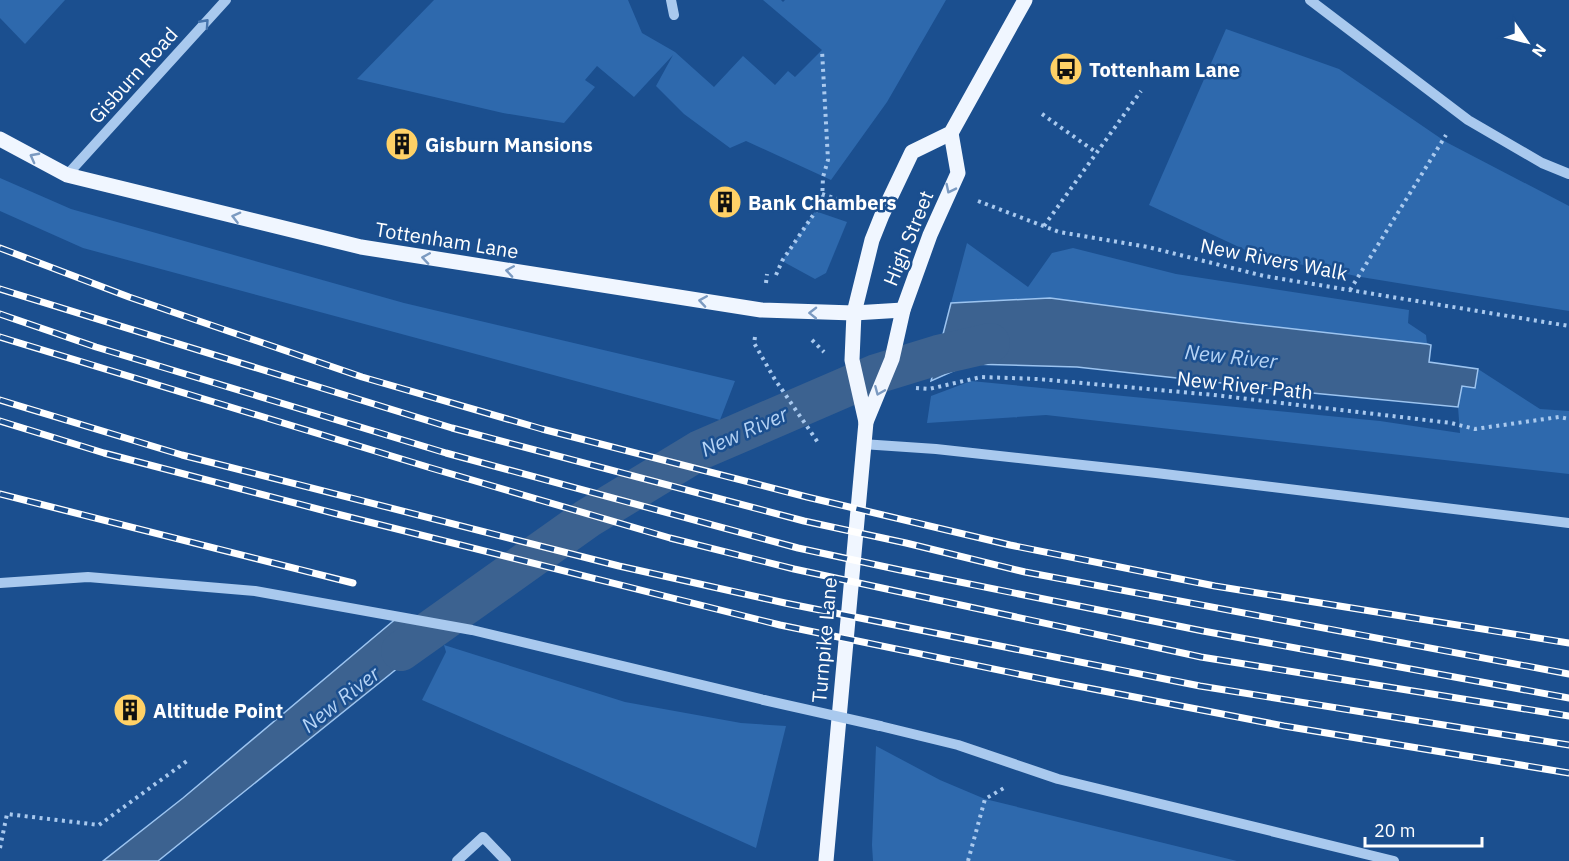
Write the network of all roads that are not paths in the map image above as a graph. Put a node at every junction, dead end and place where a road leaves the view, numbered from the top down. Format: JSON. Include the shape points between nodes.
{"nodes":[{"id":1,"x":226,"y":0,"type":"edge"},
{"id":2,"x":671,"y":0,"type":"edge"},
{"id":3,"x":1310,"y":0,"type":"edge"},
{"id":4,"x":1022,"y":7,"type":"edge"},
{"id":5,"x":674,"y":15,"type":"dead end"},
{"id":6,"x":951,"y":134,"type":"junction"},
{"id":7,"x":0,"y":139,"type":"edge"},
{"id":8,"x":1569,"y":174,"type":"edge"},
{"id":9,"x":67,"y":175,"type":"junction"},
{"id":10,"x":903,"y":310,"type":"junction"},
{"id":11,"x":854,"y":313,"type":"junction"},
{"id":12,"x":892,"y":359,"type":"joint"},
{"id":13,"x":866,"y":422,"type":"junction"},
{"id":14,"x":862,"y":444,"type":"junction"},
{"id":15,"x":1569,"y":523,"type":"edge"},
{"id":16,"x":0,"y":583,"type":"edge"},
{"id":17,"x":457,"y":861,"type":"edge"},
{"id":18,"x":506,"y":861,"type":"edge"},
{"id":19,"x":826,"y":861,"type":"edge"},
{"id":20,"x":1394,"y":861,"type":"edge"}],
"edges":[{"from":9,"to":1,"type":"street","name":"Gisburn Road","one_way":true},
{"from":2,"to":5,"type":"street"},
{"from":3,"to":8,"type":"street","via":[[1460,114],[1542,163]]},
{"from":4,"to":6,"type":"main road"},
{"from":6,"to":10,"type":"main road","name":"High Street","one_way":true,"via":[[958,173]]},
{"from":6,"to":11,"type":"main road","name":"High Street","via":[[912,152],[872,240]]},
{"from":9,"to":7,"type":"main road","name":"Tottenham Lane","one_way":true},
{"from":11,"to":9,"type":"main road","name":"Tottenham Lane","one_way":true,"via":[[761,310],[361,247]]},
{"from":10,"to":11,"type":"main road","name":"Tottenham Lane"},
{"from":10,"to":12,"type":"main road","name":"High Street"},
{"from":11,"to":13,"type":"main road","name":"Turnpike Lane","via":[[852,360]]},
{"from":12,"to":13,"type":"main road","name":"Turnpike Lane","one_way":true},
{"from":13,"to":14,"type":"main road","name":"Turnpike Lane"},
{"from":14,"to":15,"type":"street","via":[[936,448]]},
{"from":14,"to":19,"type":"main road","name":"Turnpike Lane"},
{"from":16,"to":20,"type":"street","bridge":true,"via":[[88,577],[255,591],[472,630],[958,745],[1058,779]]},
{"from":17,"to":18,"type":"street","via":[[483,837]]}]}
